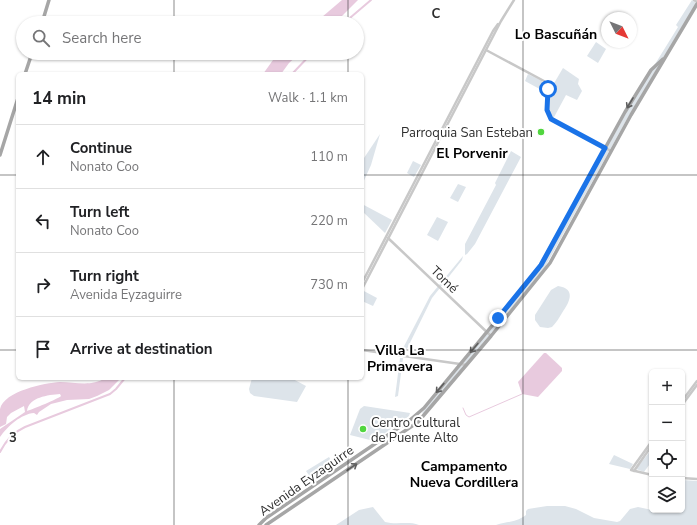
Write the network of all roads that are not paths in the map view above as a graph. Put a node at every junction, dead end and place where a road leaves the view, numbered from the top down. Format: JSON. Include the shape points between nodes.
{"nodes":[{"id":1,"x":49,"y":0,"type":"edge"},
{"id":2,"x":514,"y":0,"type":"edge"},
{"id":3,"x":694,"y":0,"type":"edge"},
{"id":4,"x":696,"y":5,"type":"edge"},
{"id":5,"x":44,"y":16,"type":"edge"},
{"id":6,"x":485,"y":49,"type":"junction"},
{"id":7,"x":667,"y":55,"type":"junction"},
{"id":8,"x":30,"y":60,"type":"edge"},
{"id":9,"x":27,"y":72,"type":"edge"},
{"id":10,"x":16,"y":104,"type":"edge"},
{"id":11,"x":605,"y":148,"type":"junction"},
{"id":12,"x":611,"y":151,"type":"junction"},
{"id":13,"x":0,"y":155,"type":"edge"},
{"id":14,"x":387,"y":237,"type":"junction"},
{"id":15,"x":364,"y":279,"type":"edge"},
{"id":16,"x":364,"y":285,"type":"edge"},
{"id":17,"x":487,"y":332,"type":"junction"},
{"id":18,"x":491,"y":336,"type":"junction"},
{"id":19,"x":364,"y":350,"type":"edge"},
{"id":20,"x":461,"y":364,"type":"junction"},
{"id":21,"x":467,"y":365,"type":"junction"},
{"id":22,"x":453,"y":373,"type":"junction"},
{"id":23,"x":457,"y":377,"type":"junction"},
{"id":24,"x":697,"y":381,"type":"edge"},
{"id":25,"x":697,"y":385,"type":"edge"},
{"id":26,"x":685,"y":397,"type":"edge"},
{"id":27,"x":685,"y":401,"type":"edge"},
{"id":28,"x":428,"y":403,"type":"junction"},
{"id":29,"x":432,"y":407,"type":"junction"},
{"id":30,"x":404,"y":425,"type":"junction"},
{"id":31,"x":406,"y":430,"type":"junction"},
{"id":32,"x":649,"y":446,"type":"edge"},
{"id":33,"x":649,"y":449,"type":"edge"},
{"id":34,"x":338,"y":469,"type":"junction"},
{"id":35,"x":632,"y":471,"type":"junction"},
{"id":36,"x":341,"y":474,"type":"junction"},
{"id":37,"x":649,"y":474,"type":"edge"},
{"id":38,"x":685,"y":478,"type":"edge"},
{"id":39,"x":697,"y":479,"type":"edge"},
{"id":40,"x":280,"y":508,"type":"junction"},
{"id":41,"x":284,"y":513,"type":"junction"},
{"id":42,"x":259,"y":525,"type":"edge"},
{"id":43,"x":266,"y":525,"type":"edge"}],
"edges":[{"from":1,"to":5,"type":"main road"},
{"from":2,"to":6,"type":"street","via":[[493,31]]},
{"from":3,"to":4,"type":"street"},
{"from":4,"to":7,"type":"main road","name":"Avenida Eyzaguirre"},
{"from":6,"to":11,"type":"street","via":[[543,80],[548,89],[547,110],[551,119]]},
{"from":6,"to":14,"type":"street"},
{"from":7,"to":11,"type":"main road","name":"Avenida Eyzaguirre","one_way":true,"via":[[651,70]]},
{"from":7,"to":12,"type":"main road","name":"Avenida Eyzaguirre"},
{"from":8,"to":9,"type":"main road"},
{"from":10,"to":13,"type":"main road"},
{"from":11,"to":12,"type":"street"},
{"from":11,"to":17,"type":"main road","name":"Avenida Eyzaguirre","via":[[541,265]]},
{"from":12,"to":18,"type":"main road","name":"Avenida Eyzaguirre","via":[[550,263]]},
{"from":14,"to":15,"type":"street"},
{"from":14,"to":16,"type":"street"},
{"from":14,"to":17,"type":"street","name":"Tomé"},
{"from":17,"to":18,"type":"street","name":"Tomé"},
{"from":17,"to":20,"type":"main road","name":"Avenida Eyzaguirre","one_way":true},
{"from":18,"to":21,"type":"main road","name":"Avenida Eyzaguirre"},
{"from":19,"to":20,"type":"street"},
{"from":20,"to":21,"type":"street"},
{"from":20,"to":22,"type":"main road","name":"Avenida Eyzaguirre"},
{"from":21,"to":23,"type":"main road","name":"Avenida Eyzaguirre"},
{"from":22,"to":23,"type":"main road"},
{"from":22,"to":28,"type":"main road","name":"Avenida Eyzaguirre","one_way":true},
{"from":23,"to":29,"type":"main road","name":"Avenida Eyzaguirre"},
{"from":24,"to":26,"type":"street"},
{"from":25,"to":27,"type":"street"},
{"from":28,"to":29,"type":"main road"},
{"from":28,"to":30,"type":"main road","name":"Avenida Eyzaguirre"},
{"from":29,"to":31,"type":"main road","name":"Avenida Eyzaguirre","via":[[421,420]]},
{"from":30,"to":31,"type":"main road"},
{"from":30,"to":34,"type":"main road","name":"Avenida Eyzaguirre"},
{"from":36,"to":31,"type":"main road","name":"Avenida Eyzaguirre","one_way":true},
{"from":32,"to":35,"type":"street"},
{"from":33,"to":35,"type":"street"},
{"from":34,"to":36,"type":"main road"},
{"from":34,"to":40,"type":"main road","name":"Avenida Eyzaguirre"},
{"from":35,"to":37,"type":"street"},
{"from":36,"to":41,"type":"main road","name":"Avenida Eyzaguirre"},
{"from":38,"to":39,"type":"street"},
{"from":40,"to":41,"type":"main road","via":[[280,512]]},
{"from":40,"to":42,"type":"main road","name":"Avenida Eyzaguirre"},
{"from":41,"to":43,"type":"main road","name":"Avenida Eyzaguirre"}]}
